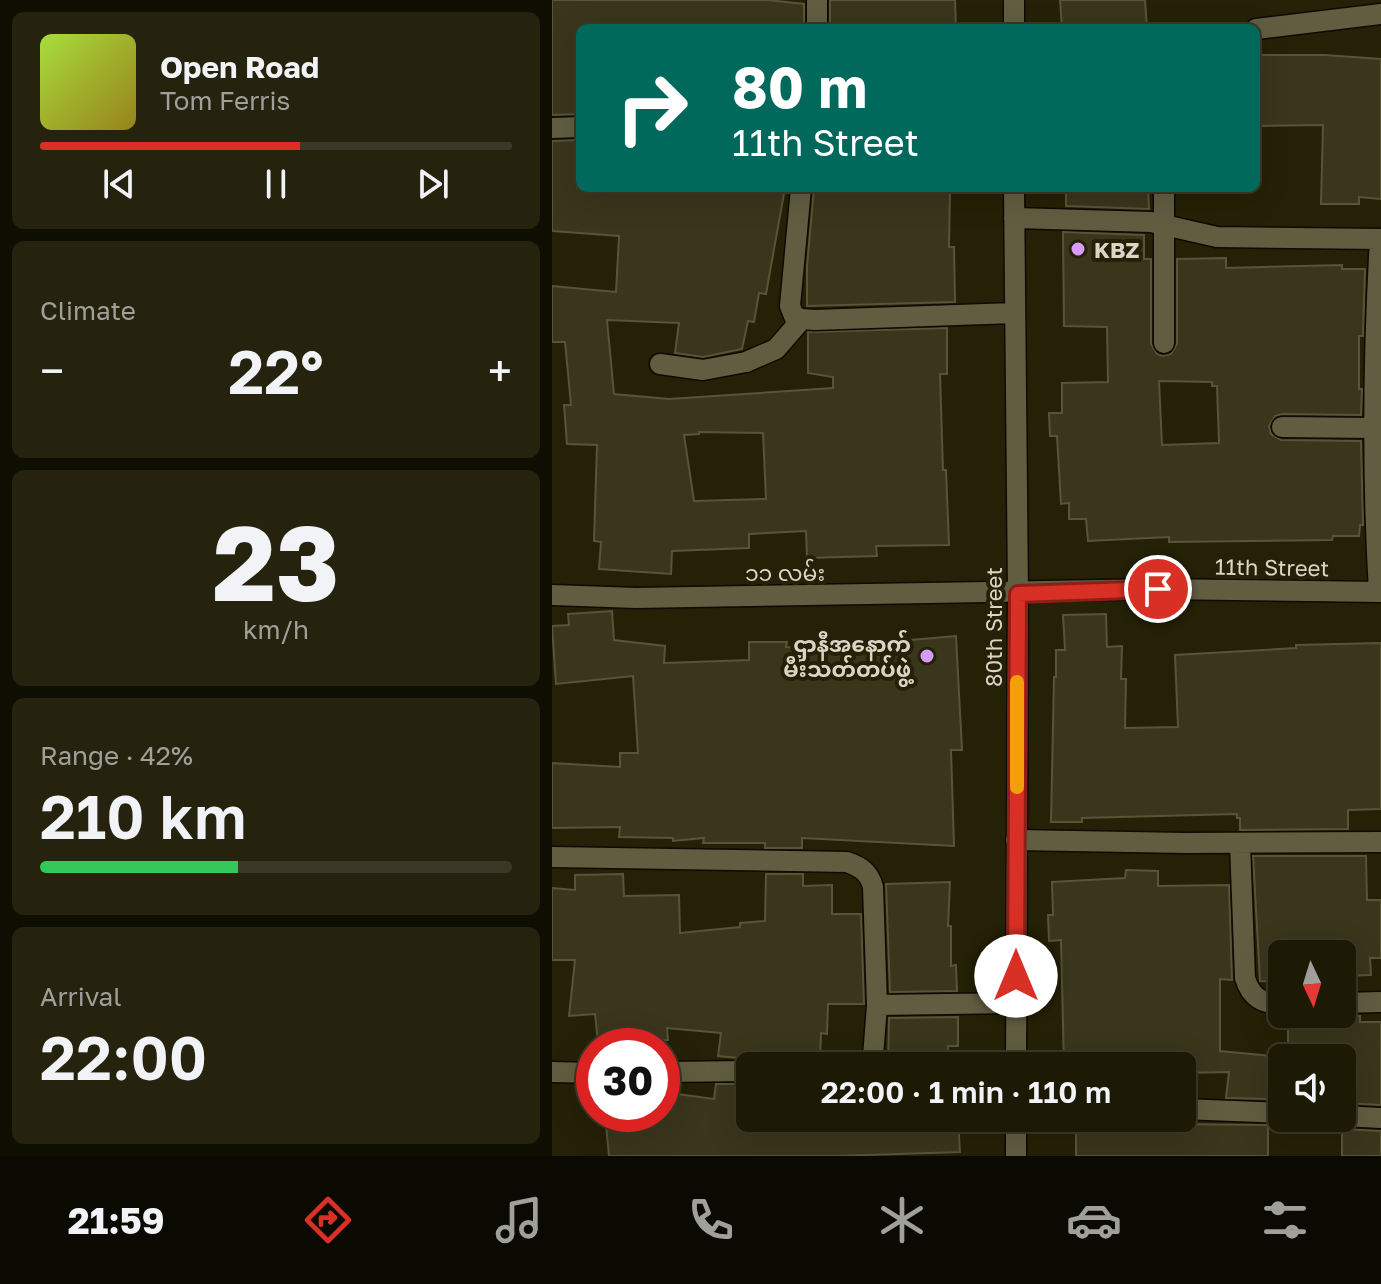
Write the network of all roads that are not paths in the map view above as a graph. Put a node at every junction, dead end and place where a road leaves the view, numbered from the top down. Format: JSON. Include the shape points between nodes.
{"nodes":[{"id":1,"x":817,"y":0,"type":"edge"},
{"id":2,"x":1014,"y":0,"type":"edge"},
{"id":3,"x":1381,"y":14,"type":"edge"},
{"id":4,"x":817,"y":24,"type":"edge"},
{"id":5,"x":1014,"y":24,"type":"edge"},
{"id":6,"x":1260,"y":29,"type":"edge"},
{"id":7,"x":576,"y":127,"type":"edge"},
{"id":8,"x":552,"y":128,"type":"edge"},
{"id":9,"x":801,"y":192,"type":"edge"},
{"id":10,"x":1014,"y":192,"type":"edge"},
{"id":11,"x":1164,"y":192,"type":"edge"},
{"id":12,"x":1014,"y":218,"type":"junction"},
{"id":13,"x":1166,"y":227,"type":"junction"},
{"id":14,"x":1381,"y":239,"type":"edge"},
{"id":15,"x":1014,"y":313,"type":"junction"},
{"id":16,"x":802,"y":319,"type":"junction"},
{"id":17,"x":1164,"y":343,"type":"dead end"},
{"id":18,"x":660,"y":364,"type":"dead end"},
{"id":19,"x":1282,"y":427,"type":"dead end"},
{"id":20,"x":1377,"y":430,"type":"edge"},
{"id":21,"x":1380,"y":592,"type":"edge"},
{"id":22,"x":1018,"y":594,"type":"junction"},
{"id":23,"x":552,"y":595,"type":"edge"},
{"id":24,"x":1016,"y":840,"type":"junction"},
{"id":25,"x":1381,"y":842,"type":"edge"},
{"id":26,"x":1240,"y":843,"type":"junction"},
{"id":27,"x":552,"y":857,"type":"edge"},
{"id":28,"x":1381,"y":1002,"type":"edge"},
{"id":29,"x":1016,"y":1003,"type":"junction"},
{"id":30,"x":1356,"y":1003,"type":"edge"},
{"id":31,"x":1268,"y":1004,"type":"edge"},
{"id":32,"x":877,"y":1005,"type":"junction"},
{"id":33,"x":873,"y":1052,"type":"edge"},
{"id":34,"x":1016,"y":1052,"type":"edge"},
{"id":35,"x":736,"y":1071,"type":"edge"},
{"id":36,"x":552,"y":1072,"type":"edge"},
{"id":37,"x":680,"y":1072,"type":"edge"},
{"id":38,"x":576,"y":1073,"type":"edge"},
{"id":39,"x":1196,"y":1110,"type":"edge"},
{"id":40,"x":1268,"y":1112,"type":"edge"},
{"id":41,"x":1356,"y":1117,"type":"edge"},
{"id":42,"x":1381,"y":1118,"type":"edge"},
{"id":43,"x":1016,"y":1132,"type":"edge"},
{"id":44,"x":1016,"y":1156,"type":"edge"}],
"edges":[{"from":1,"to":4,"type":"street"},
{"from":2,"to":5,"type":"street"},
{"from":3,"to":6,"type":"street"},
{"from":7,"to":8,"type":"street"},
{"from":9,"to":16,"type":"street","via":[[790,306]]},
{"from":10,"to":12,"type":"street","name":"80th Street"},
{"from":11,"to":13,"type":"street"},
{"from":12,"to":13,"type":"street","via":[[1151,222]]},
{"from":12,"to":15,"type":"street","name":"80th Street"},
{"from":13,"to":14,"type":"street","via":[[1217,237]]},
{"from":13,"to":17,"type":"street"},
{"from":14,"to":20,"type":"street","via":[[1373,348]]},
{"from":15,"to":16,"type":"street"},
{"from":15,"to":22,"type":"street","name":"80th Street"},
{"from":16,"to":18,"type":"street","via":[[776,349],[746,362],[703,370]]},
{"from":19,"to":20,"type":"street"},
{"from":20,"to":21,"type":"street","via":[[1374,513]]},
{"from":21,"to":22,"type":"street","name":"11th Street","via":[[1158,589]]},
{"from":22,"to":23,"type":"street","name":"၁၁ လမ်း"},
{"from":22,"to":24,"type":"street","name":"80th Street"},
{"from":24,"to":26,"type":"street"},
{"from":24,"to":29,"type":"street","name":"80th Street"},
{"from":25,"to":26,"type":"street"},
{"from":26,"to":31,"type":"street","via":[[1245,978],[1248,989]]},
{"from":27,"to":32,"type":"street","via":[[847,862],[859,867],[870,875],[873,887]]},
{"from":28,"to":30,"type":"street"},
{"from":29,"to":32,"type":"street"},
{"from":29,"to":34,"type":"street","name":"80th Street"},
{"from":32,"to":33,"type":"street"},
{"from":35,"to":37,"type":"street"},
{"from":36,"to":38,"type":"street"},
{"from":39,"to":40,"type":"street"},
{"from":41,"to":42,"type":"street"},
{"from":43,"to":44,"type":"street"}]}
